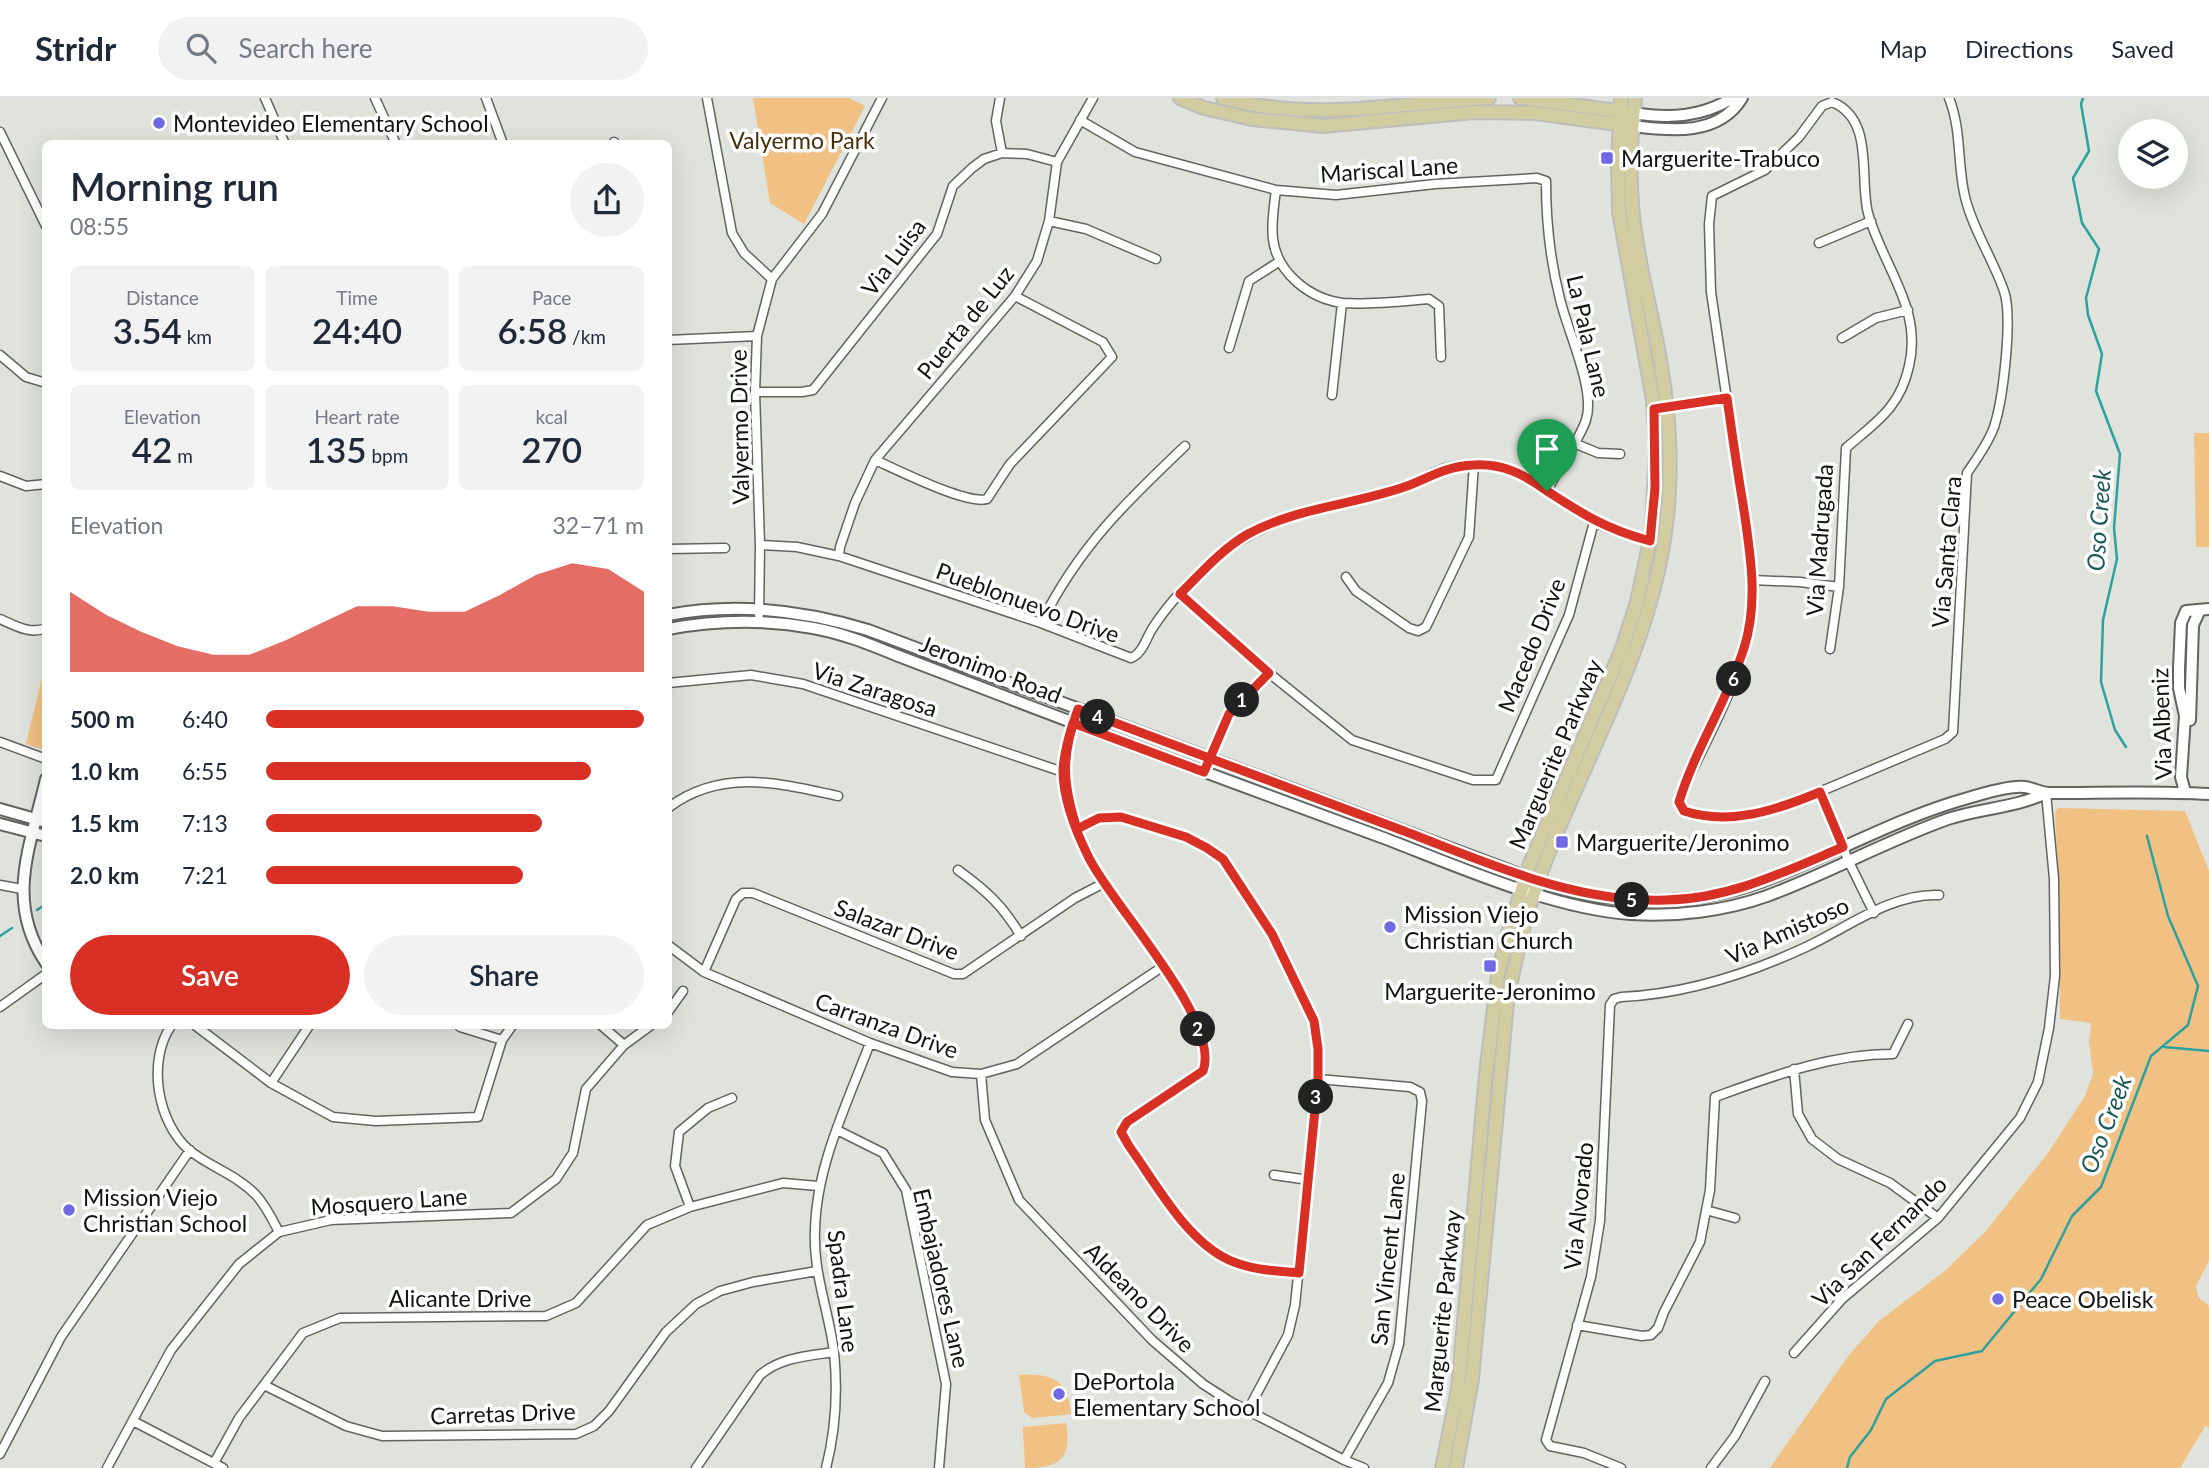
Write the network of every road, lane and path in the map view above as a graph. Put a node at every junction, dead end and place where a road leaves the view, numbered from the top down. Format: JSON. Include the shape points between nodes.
{"nodes":[{"id":1,"x":265,"y":98,"type":"edge"},
{"id":2,"x":375,"y":98,"type":"edge"},
{"id":3,"x":485,"y":98,"type":"edge"},
{"id":4,"x":707,"y":98,"type":"edge"},
{"id":5,"x":881,"y":98,"type":"edge"},
{"id":6,"x":1000,"y":98,"type":"edge"},
{"id":7,"x":1093,"y":98,"type":"edge"},
{"id":8,"x":1180,"y":98,"type":"edge"},
{"id":9,"x":1223,"y":98,"type":"edge"},
{"id":10,"x":1489,"y":98,"type":"edge"},
{"id":11,"x":1520,"y":98,"type":"edge"},
{"id":12,"x":1634,"y":98,"type":"edge"},
{"id":13,"x":1733,"y":98,"type":"edge"},
{"id":14,"x":1742,"y":98,"type":"edge"},
{"id":15,"x":1949,"y":98,"type":"edge"},
{"id":16,"x":1473,"y":105,"type":"edge"},
{"id":17,"x":1625,"y":107,"type":"edge"},
{"id":18,"x":1080,"y":120,"type":"junction"},
{"id":19,"x":1626,"y":125,"type":"junction"},
{"id":20,"x":0,"y":132,"type":"edge"},
{"id":21,"x":283,"y":140,"type":"edge"},
{"id":22,"x":394,"y":140,"type":"edge"},
{"id":23,"x":501,"y":140,"type":"edge"},
{"id":24,"x":1002,"y":153,"type":"junction"},
{"id":25,"x":1058,"y":162,"type":"junction"},
{"id":26,"x":1546,"y":181,"type":"joint"},
{"id":27,"x":1276,"y":190,"type":"junction"},
{"id":28,"x":42,"y":218,"type":"edge"},
{"id":29,"x":1049,"y":221,"type":"junction"},
{"id":30,"x":1871,"y":221,"type":"junction"},
{"id":31,"x":1818,"y":243,"type":"dead end"},
{"id":32,"x":1156,"y":259,"type":"dead end"},
{"id":33,"x":1280,"y":261,"type":"junction"},
{"id":34,"x":772,"y":279,"type":"junction"},
{"id":35,"x":1015,"y":296,"type":"junction"},
{"id":36,"x":1342,"y":303,"type":"junction"},
{"id":37,"x":1908,"y":310,"type":"junction"},
{"id":38,"x":757,"y":336,"type":"junction"},
{"id":39,"x":1842,"y":338,"type":"dead end"},
{"id":40,"x":672,"y":340,"type":"edge"},
{"id":41,"x":1229,"y":348,"type":"dead end"},
{"id":42,"x":0,"y":355,"type":"edge"},
{"id":43,"x":1441,"y":357,"type":"dead end"},
{"id":44,"x":42,"y":382,"type":"edge"},
{"id":45,"x":755,"y":392,"type":"junction"},
{"id":46,"x":1332,"y":395,"type":"dead end"},
{"id":47,"x":1727,"y":398,"type":"junction"},
{"id":48,"x":1660,"y":408,"type":"junction"},
{"id":49,"x":1574,"y":443,"type":"junction"},
{"id":50,"x":1185,"y":446,"type":"dead end"},
{"id":51,"x":1620,"y":454,"type":"dead end"},
{"id":52,"x":875,"y":460,"type":"junction"},
{"id":53,"x":1474,"y":464,"type":"junction"},
{"id":54,"x":0,"y":476,"type":"edge"},
{"id":55,"x":42,"y":484,"type":"edge"},
{"id":56,"x":1547,"y":491,"type":"junction"},
{"id":57,"x":1594,"y":522,"type":"junction"},
{"id":58,"x":1650,"y":541,"type":"junction"},
{"id":59,"x":1663,"y":544,"type":"junction"},
{"id":60,"x":760,"y":545,"type":"junction"},
{"id":61,"x":725,"y":548,"type":"dead end"},
{"id":62,"x":672,"y":549,"type":"edge"},
{"id":63,"x":839,"y":556,"type":"junction"},
{"id":64,"x":1346,"y":578,"type":"dead end"},
{"id":65,"x":1752,"y":580,"type":"junction"},
{"id":66,"x":1839,"y":587,"type":"junction"},
{"id":67,"x":1180,"y":594,"type":"junction"},
{"id":68,"x":759,"y":609,"type":"junction"},
{"id":69,"x":2205,"y":609,"type":"edge"},
{"id":70,"x":672,"y":614,"type":"edge"},
{"id":71,"x":0,"y":619,"type":"edge"},
{"id":72,"x":759,"y":621,"type":"junction"},
{"id":73,"x":1041,"y":623,"type":"junction"},
{"id":74,"x":672,"y":628,"type":"edge"},
{"id":75,"x":42,"y":629,"type":"edge"},
{"id":76,"x":1830,"y":649,"type":"dead end"},
{"id":77,"x":2179,"y":652,"type":"junction"},
{"id":78,"x":2193,"y":652,"type":"junction"},
{"id":79,"x":1269,"y":673,"type":"junction"},
{"id":80,"x":672,"y":682,"type":"edge"},
{"id":81,"x":1078,"y":709,"type":"junction"},
{"id":82,"x":1073,"y":723,"type":"junction"},
{"id":83,"x":0,"y":743,"type":"edge"},
{"id":84,"x":42,"y":758,"type":"edge"},
{"id":85,"x":1209,"y":759,"type":"junction"},
{"id":86,"x":1063,"y":772,"type":"junction"},
{"id":87,"x":1204,"y":772,"type":"junction"},
{"id":88,"x":1820,"y":792,"type":"junction"},
{"id":89,"x":2185,"y":792,"type":"junction"},
{"id":90,"x":2046,"y":793,"type":"junction"},
{"id":91,"x":2209,"y":794,"type":"edge"},
{"id":92,"x":838,"y":796,"type":"dead end"},
{"id":93,"x":672,"y":806,"type":"edge"},
{"id":94,"x":0,"y":809,"type":"edge"},
{"id":95,"x":41,"y":821,"type":"edge"},
{"id":96,"x":0,"y":824,"type":"edge"},
{"id":97,"x":1077,"y":829,"type":"junction"},
{"id":98,"x":33,"y":834,"type":"junction"},
{"id":99,"x":42,"y":835,"type":"edge"},
{"id":100,"x":1843,"y":847,"type":"junction"},
{"id":101,"x":1848,"y":860,"type":"junction"},
{"id":102,"x":958,"y":870,"type":"dead end"},
{"id":103,"x":1104,"y":883,"type":"junction"},
{"id":104,"x":0,"y":885,"type":"edge"},
{"id":105,"x":1530,"y":885,"type":"junction"},
{"id":106,"x":22,"y":888,"type":"junction"},
{"id":107,"x":1939,"y":895,"type":"dead end"},
{"id":108,"x":1874,"y":913,"type":"junction"},
{"id":109,"x":1021,"y":936,"type":"junction"},
{"id":110,"x":672,"y":948,"type":"edge"},
{"id":111,"x":42,"y":957,"type":"edge"},
{"id":112,"x":1163,"y":967,"type":"junction"},
{"id":113,"x":704,"y":972,"type":"junction"},
{"id":114,"x":42,"y":977,"type":"edge"},
{"id":115,"x":683,"y":991,"type":"dead end"},
{"id":116,"x":1610,"y":1005,"type":"joint"},
{"id":117,"x":672,"y":1006,"type":"edge"},
{"id":118,"x":0,"y":1007,"type":"edge"},
{"id":119,"x":1908,"y":1024,"type":"dead end"},
{"id":120,"x":170,"y":1029,"type":"edge"},
{"id":121,"x":200,"y":1029,"type":"edge"},
{"id":122,"x":307,"y":1029,"type":"edge"},
{"id":123,"x":466,"y":1029,"type":"edge"},
{"id":124,"x":510,"y":1029,"type":"edge"},
{"id":125,"x":605,"y":1029,"type":"edge"},
{"id":126,"x":646,"y":1029,"type":"edge"},
{"id":127,"x":502,"y":1040,"type":"junction"},
{"id":128,"x":870,"y":1043,"type":"junction"},
{"id":129,"x":624,"y":1045,"type":"junction"},
{"id":130,"x":1794,"y":1069,"type":"junction"},
{"id":131,"x":981,"y":1074,"type":"junction"},
{"id":132,"x":1318,"y":1079,"type":"junction"},
{"id":133,"x":271,"y":1083,"type":"junction"},
{"id":134,"x":732,"y":1098,"type":"dead end"},
{"id":135,"x":837,"y":1129,"type":"junction"},
{"id":136,"x":190,"y":1150,"type":"junction"},
{"id":137,"x":1274,"y":1175,"type":"dead end"},
{"id":138,"x":1309,"y":1180,"type":"junction"},
{"id":139,"x":818,"y":1186,"type":"junction"},
{"id":140,"x":690,"y":1207,"type":"junction"},
{"id":141,"x":1706,"y":1210,"type":"junction"},
{"id":142,"x":1735,"y":1218,"type":"dead end"},
{"id":143,"x":1938,"y":1218,"type":"junction"},
{"id":144,"x":279,"y":1232,"type":"junction"},
{"id":145,"x":817,"y":1271,"type":"junction"},
{"id":146,"x":1299,"y":1273,"type":"junction"},
{"id":147,"x":1577,"y":1325,"type":"junction"},
{"id":148,"x":834,"y":1352,"type":"junction"},
{"id":149,"x":1794,"y":1353,"type":"dead end"},
{"id":150,"x":1765,"y":1381,"type":"dead end"},
{"id":151,"x":264,"y":1385,"type":"junction"},
{"id":152,"x":1248,"y":1410,"type":"junction"},
{"id":153,"x":133,"y":1421,"type":"junction"},
{"id":154,"x":0,"y":1454,"type":"edge"},
{"id":155,"x":1344,"y":1460,"type":"junction"},
{"id":156,"x":218,"y":1466,"type":"edge"},
{"id":157,"x":107,"y":1468,"type":"edge"},
{"id":158,"x":696,"y":1468,"type":"edge"},
{"id":159,"x":826,"y":1468,"type":"edge"},
{"id":160,"x":939,"y":1468,"type":"edge"},
{"id":161,"x":1364,"y":1468,"type":"edge"},
{"id":162,"x":1443,"y":1468,"type":"edge"},
{"id":163,"x":1456,"y":1468,"type":"edge"},
{"id":164,"x":1621,"y":1468,"type":"edge"},
{"id":165,"x":1711,"y":1468,"type":"edge"}],
"edges":[{"from":1,"to":21,"type":"street"},
{"from":2,"to":22,"type":"street"},
{"from":3,"to":23,"type":"street"},
{"from":4,"to":34,"type":"street","via":[[732,233],[744,253]]},
{"from":5,"to":34,"type":"street","name":"Valyermo Drive","via":[[822,214]]},
{"from":6,"to":24,"type":"street","via":[[996,121]]},
{"from":7,"to":18,"type":"street","name":"Puerta de Luz"},
{"from":8,"to":16,"type":"main road","via":[[1252,119],[1323,126]]},
{"from":9,"to":16,"type":"main road","via":[[1312,112]]},
{"from":10,"to":16,"type":"main road"},
{"from":11,"to":17,"type":"main road"},
{"from":12,"to":17,"type":"main road","name":"Marguerite Parkway"},
{"from":13,"to":17,"type":"main road","via":[[1687,116]]},
{"from":14,"to":19,"type":"main road","via":[[1723,117],[1704,127],[1671,131]]},
{"from":15,"to":88,"type":"street","name":"Via Santa Clara","via":[[1960,138],[1964,195],[2004,291],[2008,317],[1995,426],[1967,473],[1953,732]]},
{"from":16,"to":19,"type":"main road"},
{"from":17,"to":19,"type":"main road","name":"Marguerite Parkway"},
{"from":18,"to":25,"type":"street","name":"Puerta de Luz"},
{"from":18,"to":27,"type":"street","name":"Mariscal Lane","via":[[1135,152]]},
{"from":19,"to":48,"type":"main road","name":"Marguerite Parkway","via":[[1619,212]]},
{"from":20,"to":28,"type":"street"},
{"from":24,"to":25,"type":"street"},
{"from":24,"to":45,"type":"street","name":"Via Luisa","via":[[984,159],[953,186],[937,234],[813,390]]},
{"from":25,"to":29,"type":"street","name":"Puerta de Luz"},
{"from":26,"to":27,"type":"street","name":"Mariscal Lane","via":[[1435,184],[1336,195]]},
{"from":26,"to":49,"type":"street","name":"La Pala Lane","via":[[1550,253],[1588,403],[1586,420]]},
{"from":27,"to":33,"type":"street","via":[[1273,240]]},
{"from":29,"to":32,"type":"street","via":[[1086,229]]},
{"from":29,"to":35,"type":"street","name":"Puerta de Luz","via":[[1037,261]]},
{"from":30,"to":31,"type":"street"},
{"from":30,"to":37,"type":"street","name":"Via Madrugada"},
{"from":30,"to":47,"type":"street","name":"Via Madrugada","via":[[1861,139],[1851,116],[1832,102],[1822,106],[1800,137],[1765,170],[1712,196],[1711,292]]},
{"from":33,"to":36,"type":"street","via":[[1309,291]]},
{"from":33,"to":41,"type":"street","via":[[1249,281]]},
{"from":34,"to":38,"type":"street","name":"Valyermo Drive"},
{"from":35,"to":52,"type":"street","name":"Puerta de Luz"},
{"from":35,"to":52,"type":"street","via":[[1103,342],[1112,357],[1010,464],[987,499],[979,502]]},
{"from":36,"to":43,"type":"street","via":[[1430,299],[1439,306]]},
{"from":36,"to":46,"type":"street"},
{"from":37,"to":39,"type":"street","via":[[1876,318]]},
{"from":37,"to":66,"type":"street","name":"Via Madrugada","via":[[1912,347],[1899,397],[1876,424],[1846,448]]},
{"from":38,"to":40,"type":"street"},
{"from":38,"to":45,"type":"street","name":"Valyermo Drive"},
{"from":42,"to":44,"type":"street","via":[[26,377]]},
{"from":45,"to":60,"type":"street","name":"Valyermo Drive"},
{"from":47,"to":48,"type":"street"},
{"from":47,"to":65,"type":"street"},
{"from":48,"to":58,"type":"main road","name":"Marguerite Parkway"},
{"from":48,"to":59,"type":"main road","name":"Marguerite Parkway","via":[[1668,480]]},
{"from":49,"to":51,"type":"street","via":[[1598,453]]},
{"from":49,"to":56,"type":"street","name":"La Pala Lane"},
{"from":50,"to":73,"type":"street","via":[[1102,528],[1073,565]]},
{"from":52,"to":63,"type":"street","name":"Puerta de Luz","via":[[855,503]]},
{"from":53,"to":56,"type":"street","name":"Pueblonuevo Drive","via":[[1502,466]]},
{"from":53,"to":64,"type":"street","via":[[1469,537],[1426,627],[1418,631],[1409,628],[1356,591]]},
{"from":53,"to":67,"type":"street","name":"Pueblonuevo Drive","via":[[1444,469],[1407,486],[1306,510],[1247,535],[1215,558]]},
{"from":54,"to":55,"type":"street","via":[[26,486]]},
{"from":56,"to":57,"type":"street","name":"Pueblonuevo Drive"},
{"from":57,"to":58,"type":"street","name":"Pueblonuevo Drive"},
{"from":57,"to":79,"type":"street","name":"Macedo Drive","via":[[1569,615],[1496,780],[1473,780],[1352,740]]},
{"from":58,"to":59,"type":"street","name":"Pueblonuevo Drive"},
{"from":58,"to":105,"type":"main road","name":"Marguerite Parkway","via":[[1621,651]]},
{"from":59,"to":105,"type":"main road","name":"Marguerite Parkway","via":[[1643,629]]},
{"from":60,"to":63,"type":"street","name":"Pueblonuevo Drive"},
{"from":60,"to":68,"type":"street","name":"Valyermo Drive"},
{"from":61,"to":62,"type":"street"},
{"from":63,"to":73,"type":"street","name":"Pueblonuevo Drive"},
{"from":65,"to":66,"type":"street"},
{"from":65,"to":88,"type":"street","via":[[1745,645],[1679,802],[1684,811],[1707,816],[1760,814]]},
{"from":66,"to":76,"type":"street","name":"Via Madrugada"},
{"from":67,"to":73,"type":"street","name":"Pueblonuevo Drive","via":[[1131,658]]},
{"from":67,"to":79,"type":"street"},
{"from":68,"to":70,"type":"main road","name":"Jeronimo Road"},
{"from":68,"to":72,"type":"street","name":"Valyermo Drive"},
{"from":68,"to":81,"type":"main road","name":"Jeronimo Road","via":[[830,618]]},
{"from":69,"to":77,"type":"main road","name":"Via Albeniz","via":[[2184,613]]},
{"from":69,"to":78,"type":"main road","name":"Via Albeniz","via":[[2193,625]]},
{"from":71,"to":75,"type":"street","via":[[28,630]]},
{"from":72,"to":74,"type":"main road","name":"Jeronimo Road"},
{"from":72,"to":82,"type":"main road","name":"Jeronimo Road","via":[[857,639]]},
{"from":77,"to":78,"type":"main road"},
{"from":77,"to":89,"type":"main road","name":"Via Albeniz"},
{"from":78,"to":89,"type":"main road","name":"Via Albeniz"},
{"from":79,"to":85,"type":"street","via":[[1229,714]]},
{"from":80,"to":86,"type":"street","name":"Via Zaragosa","via":[[751,675],[803,684]]},
{"from":81,"to":82,"type":"street"},
{"from":81,"to":85,"type":"main road","name":"Jeronimo Road"},
{"from":82,"to":86,"type":"street"},
{"from":82,"to":87,"type":"main road","name":"Jeronimo Road"},
{"from":83,"to":84,"type":"street"},
{"from":85,"to":87,"type":"street"},
{"from":85,"to":105,"type":"main road","name":"Jeronimo Road"},
{"from":86,"to":97,"type":"street"},
{"from":87,"to":105,"type":"main road","name":"Jeronimo Road"},
{"from":88,"to":100,"type":"street"},
{"from":89,"to":90,"type":"main road","name":"Jeronimo Road"},
{"from":89,"to":91,"type":"main road","name":"Jeronimo Road"},
{"from":90,"to":100,"type":"main road","name":"Jeronimo Road","via":[[2022,786],[1967,798]]},
{"from":90,"to":101,"type":"main road","name":"Jeronimo Road","via":[[2027,803],[1948,819]]},
{"from":90,"to":143,"type":"street","name":"Via San Fernando","via":[[2054,879],[2055,976],[2038,1082],[2020,1118]]},
{"from":92,"to":93,"type":"street","via":[[756,781],[712,785]]},
{"from":94,"to":95,"type":"main road"},
{"from":95,"to":98,"type":"main road"},
{"from":96,"to":98,"type":"main road"},
{"from":97,"to":103,"type":"street"},
{"from":97,"to":132,"type":"street","via":[[1099,818],[1121,817],[1186,837],[1223,859],[1272,934],[1314,1021]]},
{"from":98,"to":99,"type":"main road"},
{"from":98,"to":106,"type":"main road"},
{"from":100,"to":101,"type":"street"},
{"from":100,"to":105,"type":"main road","name":"Jeronimo Road","via":[[1761,882],[1688,899],[1620,899]]},
{"from":101,"to":105,"type":"main road","name":"Jeronimo Road","via":[[1764,897],[1681,913],[1602,911]]},
{"from":101,"to":108,"type":"street"},
{"from":102,"to":109,"type":"street","via":[[993,897]]},
{"from":103,"to":109,"type":"street","name":"Salazar Drive"},
{"from":103,"to":112,"type":"street"},
{"from":104,"to":106,"type":"street"},
{"from":105,"to":162,"type":"main road","name":"Marguerite Parkway","via":[[1507,936],[1492,1014],[1458,1389]]},
{"from":105,"to":163,"type":"main road","name":"Marguerite Parkway","via":[[1507,1003],[1472,1379]]},
{"from":106,"to":111,"type":"main road","via":[[25,920]]},
{"from":107,"to":108,"type":"street","name":"Via Amistoso","via":[[1913,897]]},
{"from":108,"to":116,"type":"street","name":"Via Amistoso","via":[[1768,964],[1696,986],[1620,997]]},
{"from":109,"to":113,"type":"street","name":"Salazar Drive","via":[[963,974],[954,974],[743,893],[736,899]]},
{"from":110,"to":113,"type":"street","name":"Carranza Drive"},
{"from":112,"to":131,"type":"street","name":"Carranza Drive","via":[[1017,1064]]},
{"from":112,"to":146,"type":"street","via":[[1188,1004],[1207,1062],[1203,1071],[1127,1122],[1121,1132],[1192,1234],[1208,1249],[1241,1264]]},
{"from":113,"to":128,"type":"street","name":"Carranza Drive"},
{"from":114,"to":118,"type":"street"},
{"from":115,"to":117,"type":"street"},
{"from":116,"to":147,"type":"street","name":"Via Alvorado","via":[[1600,1222]]},
{"from":119,"to":130,"type":"street","via":[[1893,1054],[1848,1056]]},
{"from":120,"to":136,"type":"street","via":[[161,1051],[160,1096],[172,1127]]},
{"from":121,"to":133,"type":"street"},
{"from":122,"to":133,"type":"street"},
{"from":123,"to":127,"type":"street"},
{"from":124,"to":127,"type":"street"},
{"from":125,"to":129,"type":"street"},
{"from":126,"to":129,"type":"street","name":"Mosquero Lane"},
{"from":127,"to":133,"type":"street","via":[[478,1117],[376,1121],[333,1117]]},
{"from":128,"to":131,"type":"street","name":"Carranza Drive","via":[[952,1072]]},
{"from":128,"to":135,"type":"street","name":"Spadra Lane"},
{"from":129,"to":144,"type":"street","name":"Mosquero Lane","via":[[586,1089],[573,1153],[556,1179],[511,1213],[331,1220]]},
{"from":130,"to":141,"type":"street","via":[[1715,1097]]},
{"from":130,"to":143,"type":"street","via":[[1798,1114],[1812,1139],[1838,1159],[1889,1183]]},
{"from":131,"to":152,"type":"street","name":"Aldeano Drive","via":[[985,1121],[1018,1200],[1152,1340],[1203,1384]]},
{"from":132,"to":138,"type":"street"},
{"from":132,"to":155,"type":"street","name":"San Vincent Lane","via":[[1410,1087],[1420,1092],[1422,1101],[1399,1344],[1388,1383]]},
{"from":134,"to":140,"type":"street","via":[[708,1108],[679,1132],[675,1166]]},
{"from":135,"to":139,"type":"street","name":"Spadra Lane"},
{"from":135,"to":160,"type":"street","name":"Embajadores Lane","via":[[883,1153],[906,1190],[946,1384]]},
{"from":136,"to":144,"type":"street","via":[[256,1195]]},
{"from":136,"to":154,"type":"street","via":[[61,1337]]},
{"from":137,"to":138,"type":"street"},
{"from":138,"to":146,"type":"street"},
{"from":139,"to":140,"type":"street","name":"Alicante Drive","via":[[783,1182]]},
{"from":139,"to":145,"type":"street","name":"Spadra Lane"},
{"from":140,"to":151,"type":"street","name":"Alicante Drive","via":[[647,1225],[576,1303],[546,1316],[340,1318],[303,1333]]},
{"from":141,"to":142,"type":"street"},
{"from":141,"to":147,"type":"street","via":[[1700,1242],[1651,1335]]},
{"from":143,"to":149,"type":"street","name":"Via San Fernando","via":[[1842,1299]]},
{"from":144,"to":153,"type":"street","name":"Mosquero Lane","via":[[239,1264],[171,1350]]},
{"from":145,"to":148,"type":"street","name":"Spadra Lane"},
{"from":145,"to":151,"type":"street","name":"Carretas Drive","via":[[752,1282],[696,1304],[666,1332],[609,1411],[594,1426],[576,1434],[382,1436],[346,1426]]},
{"from":146,"to":152,"type":"street","via":[[1288,1335]]},
{"from":147,"to":164,"type":"street","name":"Via Alvorado","via":[[1546,1440],[1550,1446]]},
{"from":148,"to":158,"type":"street","via":[[769,1367]]},
{"from":148,"to":159,"type":"street","name":"Spadra Lane","via":[[837,1413]]},
{"from":150,"to":165,"type":"street","via":[[1735,1436]]},
{"from":151,"to":156,"type":"street","name":"Alicante Drive","via":[[239,1418]]},
{"from":152,"to":155,"type":"street","name":"Aldeano Drive"},
{"from":153,"to":156,"type":"street"},
{"from":153,"to":157,"type":"street","name":"Mosquero Lane"},
{"from":155,"to":161,"type":"street","name":"Aldeano Drive"}]}
